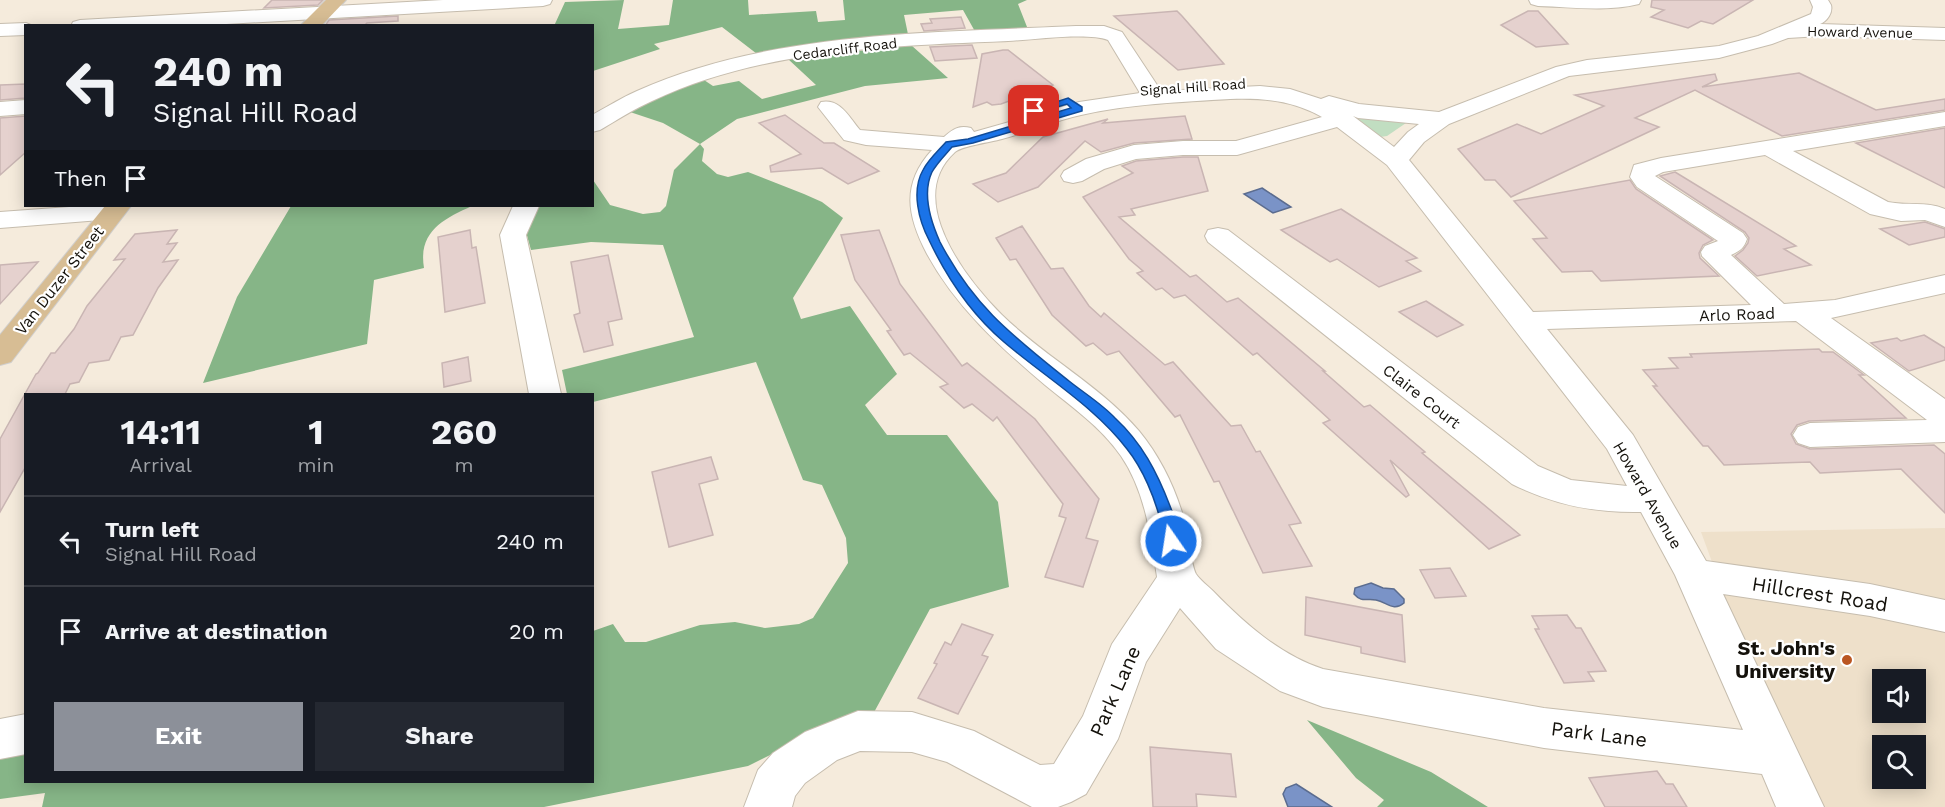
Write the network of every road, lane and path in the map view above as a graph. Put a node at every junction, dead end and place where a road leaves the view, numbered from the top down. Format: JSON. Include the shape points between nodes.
{"nodes":[{"id":1,"x":543,"y":0,"type":"edge"},
{"id":2,"x":1538,"y":0,"type":"edge"},
{"id":3,"x":1632,"y":0,"type":"edge"},
{"id":4,"x":1827,"y":1,"type":"edge"},
{"id":5,"x":330,"y":6,"type":"edge"},
{"id":6,"x":1859,"y":13,"type":"dead end"},
{"id":7,"x":105,"y":24,"type":"edge"},
{"id":8,"x":311,"y":24,"type":"edge"},
{"id":9,"x":24,"y":28,"type":"edge"},
{"id":10,"x":0,"y":30,"type":"edge"},
{"id":11,"x":1780,"y":34,"type":"junction"},
{"id":12,"x":1940,"y":34,"type":"edge"},
{"id":13,"x":1152,"y":94,"type":"junction"},
{"id":14,"x":24,"y":107,"type":"edge"},
{"id":15,"x":829,"y":108,"type":"dead end"},
{"id":16,"x":0,"y":109,"type":"edge"},
{"id":17,"x":1330,"y":110,"type":"junction"},
{"id":18,"x":1441,"y":119,"type":"junction"},
{"id":19,"x":1945,"y":119,"type":"edge"},
{"id":20,"x":594,"y":124,"type":"edge"},
{"id":21,"x":949,"y":144,"type":"junction"},
{"id":22,"x":1770,"y":148,"type":"junction"},
{"id":23,"x":1396,"y":160,"type":"junction"},
{"id":24,"x":1073,"y":176,"type":"dead end"},
{"id":25,"x":526,"y":207,"type":"edge"},
{"id":26,"x":115,"y":208,"type":"edge"},
{"id":27,"x":1945,"y":219,"type":"edge"},
{"id":28,"x":0,"y":220,"type":"edge"},
{"id":29,"x":1218,"y":236,"type":"dead end"},
{"id":30,"x":1945,"y":284,"type":"edge"},
{"id":31,"x":1789,"y":312,"type":"junction"},
{"id":32,"x":1526,"y":321,"type":"junction"},
{"id":33,"x":0,"y":355,"type":"edge"},
{"id":34,"x":540,"y":393,"type":"edge"},
{"id":35,"x":1945,"y":420,"type":"edge"},
{"id":36,"x":1945,"y":430,"type":"edge"},
{"id":37,"x":1809,"y":435,"type":"dead end"},
{"id":38,"x":1650,"y":499,"type":"junction"},
{"id":39,"x":1694,"y":575,"type":"junction"},
{"id":40,"x":1177,"y":579,"type":"junction"},
{"id":41,"x":1945,"y":616,"type":"edge"},
{"id":42,"x":24,"y":734,"type":"edge"},
{"id":43,"x":0,"y":739,"type":"edge"},
{"id":44,"x":1777,"y":755,"type":"junction"},
{"id":45,"x":768,"y":807,"type":"edge"},
{"id":46,"x":1800,"y":807,"type":"edge"}],
"edges":[{"from":1,"to":5,"type":"street"},
{"from":2,"to":3,"type":"street"},
{"from":4,"to":11,"type":"street","name":"Howard Avenue","via":[[1818,18]]},
{"from":5,"to":7,"type":"street"},
{"from":5,"to":8,"type":"main road"},
{"from":6,"to":12,"type":"street","name":"Howard Avenue"},
{"from":9,"to":10,"type":"street"},
{"from":11,"to":12,"type":"street","name":"Howard Avenue","via":[[1820,30]]},
{"from":11,"to":18,"type":"street","name":"Howard Avenue","via":[[1719,52],[1563,71]]},
{"from":13,"to":17,"type":"street","name":"Signal Hill Road","via":[[1271,92]]},
{"from":13,"to":20,"type":"street","name":"Cedarcliff Road","via":[[1114,36],[1076,32],[896,43],[775,58],[688,78],[615,110]]},
{"from":13,"to":21,"type":"street","name":"Signal Hill Road","via":[[1073,105],[969,141]]},
{"from":14,"to":16,"type":"street"},
{"from":15,"to":21,"type":"street","name":"Signal Hill Road","via":[[852,135]]},
{"from":17,"to":18,"type":"street","name":"Signal Hill Road"},
{"from":17,"to":23,"type":"street","name":"Howard Avenue"},
{"from":17,"to":24,"type":"street","via":[[1237,148],[1183,148],[1124,155]]},
{"from":18,"to":23,"type":"street","name":"Howard Avenue","via":[[1416,137]]},
{"from":19,"to":22,"type":"street"},
{"from":21,"to":40,"type":"street","via":[[927,171],[922,191],[926,224],[945,262],[972,302],[1006,338],[1110,420],[1133,446],[1149,472],[1168,522]]},
{"from":22,"to":27,"type":"street","via":[[1879,208],[1901,213],[1929,212]]},
{"from":22,"to":31,"type":"street","via":[[1650,167],[1642,173],[1646,182],[1733,239],[1731,245],[1717,250],[1716,256]]},
{"from":23,"to":32,"type":"street","name":"Howard Avenue"},
{"from":25,"to":34,"type":"street","via":[[513,235]]},
{"from":26,"to":28,"type":"street"},
{"from":26,"to":33,"type":"main road","name":"Van Duzer Street"},
{"from":29,"to":38,"type":"street","name":"Claire Court","via":[[1525,475],[1566,494],[1615,500]]},
{"from":30,"to":31,"type":"street","name":"Arlo Road","via":[[1835,309]]},
{"from":31,"to":32,"type":"street","name":"Arlo Road"},
{"from":31,"to":35,"type":"street","via":[[1935,408]]},
{"from":32,"to":38,"type":"street","name":"Howard Avenue","via":[[1621,444]]},
{"from":36,"to":37,"type":"street"},
{"from":38,"to":39,"type":"street","name":"Howard Avenue"},
{"from":39,"to":41,"type":"street","name":"Hillcrest Road","via":[[1870,600]]},
{"from":39,"to":44,"type":"street","name":"Howard Avenue"},
{"from":40,"to":44,"type":"street","name":"Park Lane","via":[[1231,637],[1295,678],[1323,688],[1544,728]]},
{"from":40,"to":45,"type":"street","name":"Park Lane","via":[[1127,656],[1102,725],[1070,779],[1054,787],[1036,787],[958,745],[912,732],[858,731],[821,746],[789,768],[775,785]]},
{"from":42,"to":43,"type":"street"},
{"from":44,"to":46,"type":"street","name":"Howard Avenue"}]}
